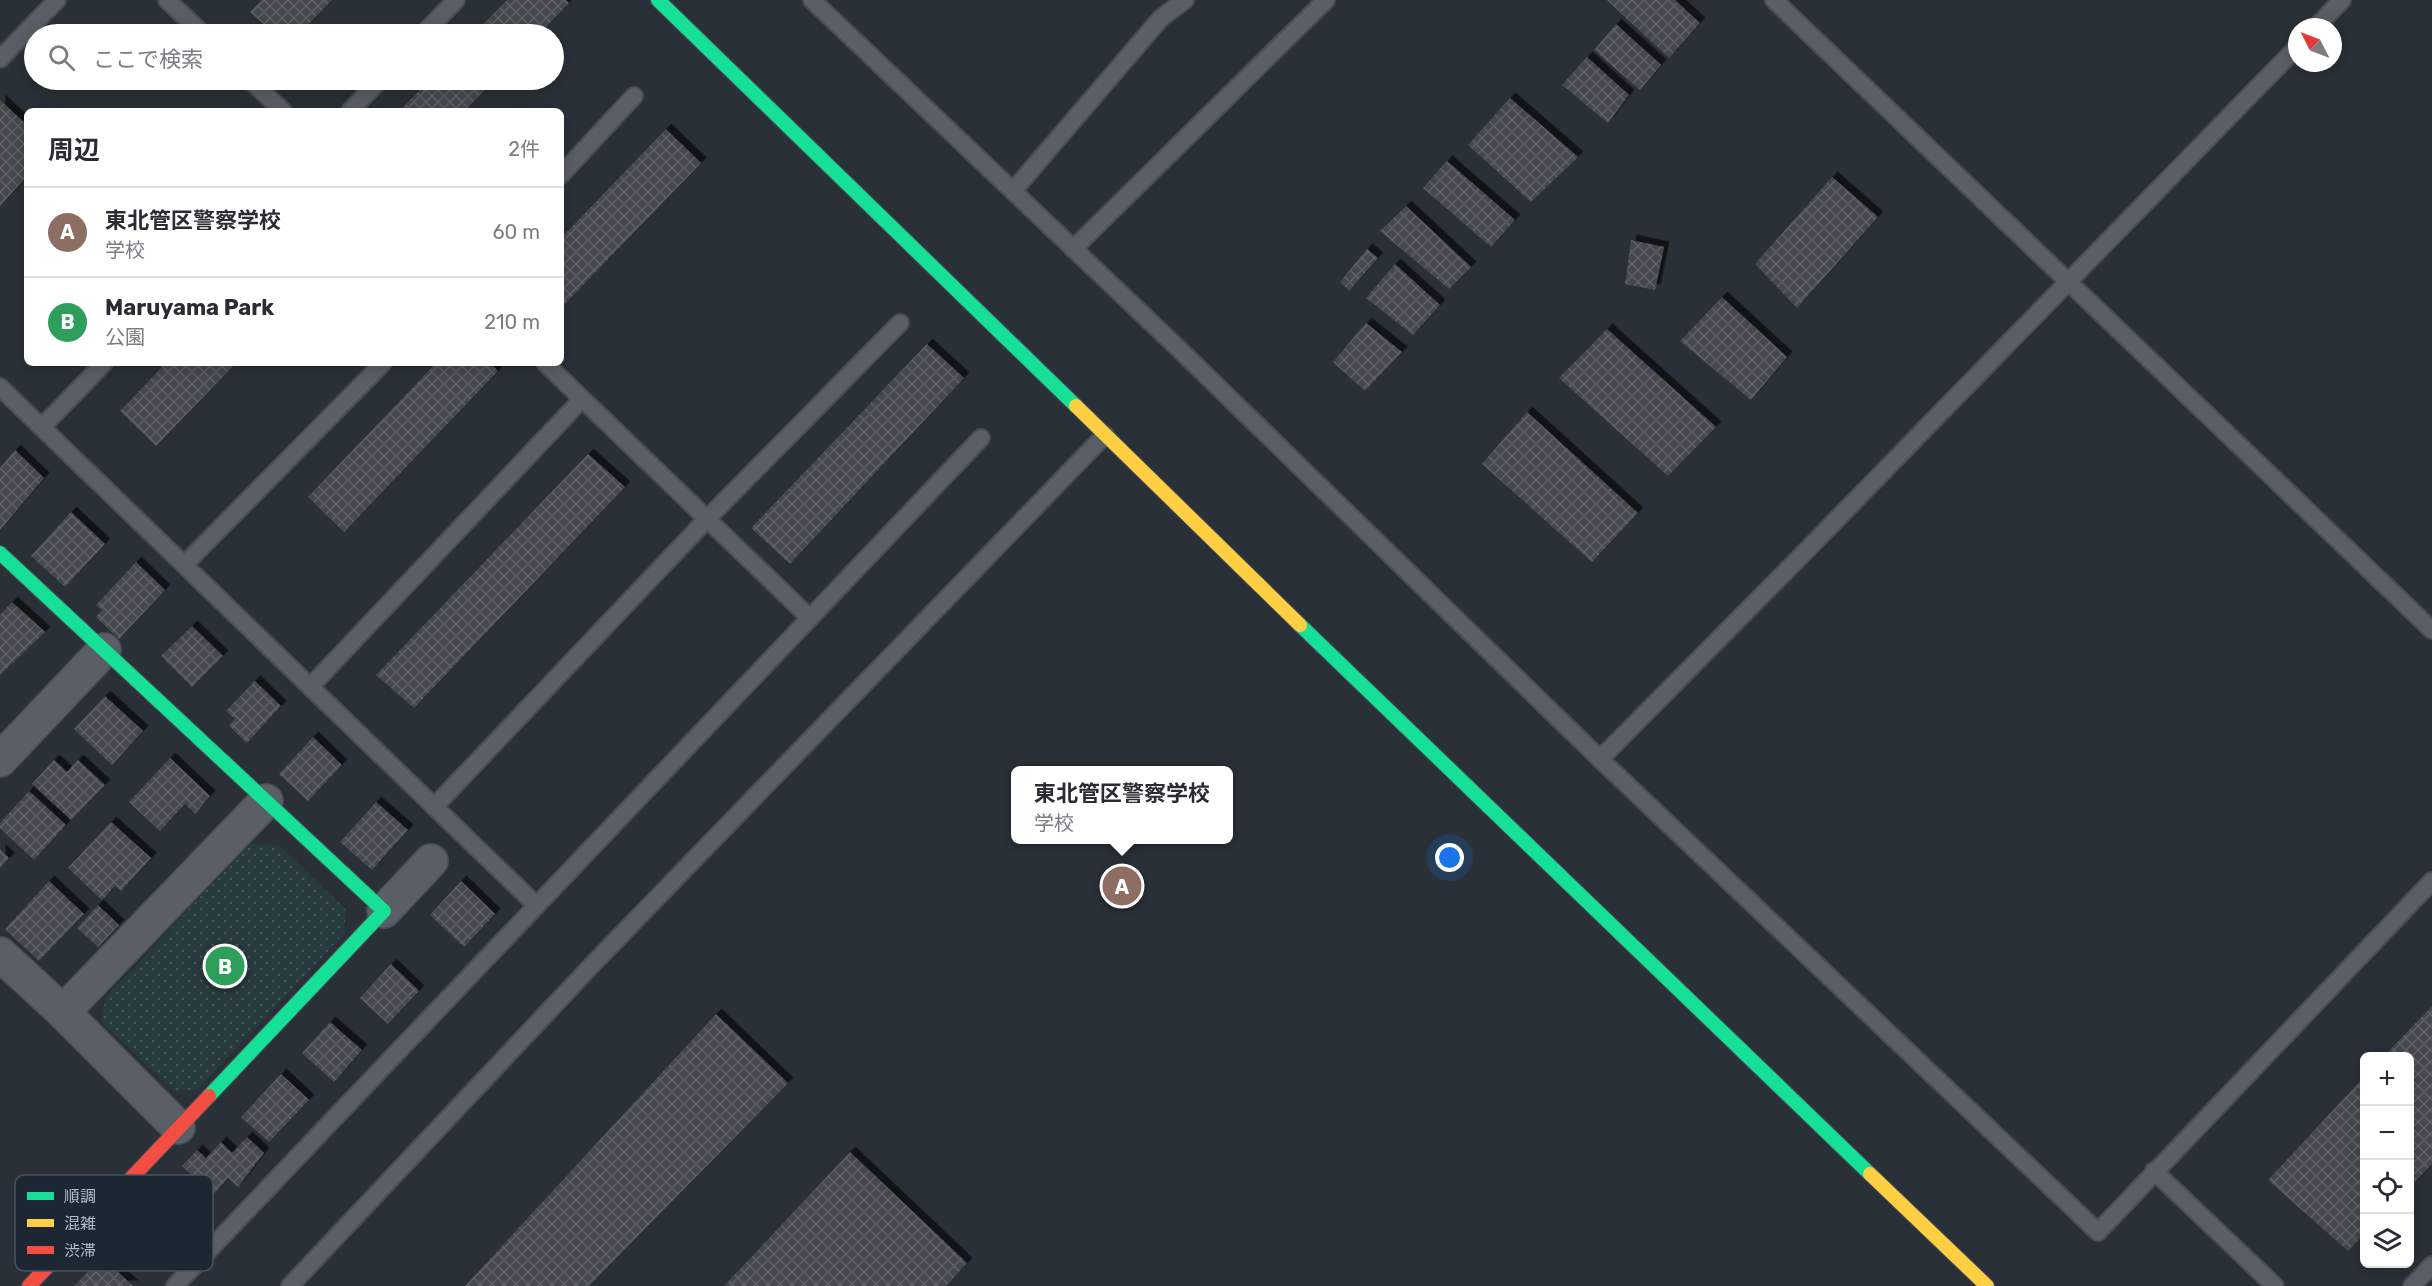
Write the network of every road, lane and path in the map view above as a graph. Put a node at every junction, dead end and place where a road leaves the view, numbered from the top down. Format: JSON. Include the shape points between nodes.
{"nodes":[{"id":1,"x":57,"y":0,"type":"edge"},
{"id":2,"x":167,"y":0,"type":"edge"},
{"id":3,"x":456,"y":0,"type":"edge"},
{"id":4,"x":658,"y":0,"type":"edge"},
{"id":5,"x":812,"y":0,"type":"edge"},
{"id":6,"x":1185,"y":0,"type":"edge"},
{"id":7,"x":1326,"y":0,"type":"edge"},
{"id":8,"x":1774,"y":0,"type":"edge"},
{"id":9,"x":2342,"y":0,"type":"edge"},
{"id":10,"x":2325,"y":18,"type":"edge"},
{"id":11,"x":34,"y":24,"type":"edge"},
{"id":12,"x":192,"y":24,"type":"edge"},
{"id":13,"x":433,"y":24,"type":"edge"},
{"id":14,"x":24,"y":34,"type":"edge"},
{"id":15,"x":2288,"y":56,"type":"edge"},
{"id":16,"x":0,"y":59,"type":"edge"},
{"id":17,"x":261,"y":90,"type":"edge"},
{"id":18,"x":370,"y":90,"type":"edge"},
{"id":19,"x":634,"y":96,"type":"dead end"},
{"id":20,"x":280,"y":108,"type":"edge"},
{"id":21,"x":353,"y":108,"type":"edge"},
{"id":22,"x":564,"y":172,"type":"edge"},
{"id":23,"x":1012,"y":191,"type":"junction"},
{"id":24,"x":1073,"y":249,"type":"junction"},
{"id":25,"x":2068,"y":283,"type":"junction"},
{"id":26,"x":900,"y":323,"type":"dead end"},
{"id":27,"x":101,"y":366,"type":"edge"},
{"id":28,"x":380,"y":366,"type":"edge"},
{"id":29,"x":548,"y":366,"type":"edge"},
{"id":30,"x":0,"y":387,"type":"edge"},
{"id":31,"x":582,"y":399,"type":"junction"},
{"id":32,"x":42,"y":427,"type":"junction"},
{"id":33,"x":1105,"y":435,"type":"junction"},
{"id":34,"x":981,"y":438,"type":"dead end"},
{"id":35,"x":707,"y":519,"type":"junction"},
{"id":36,"x":0,"y":553,"type":"edge"},
{"id":37,"x":184,"y":565,"type":"junction"},
{"id":38,"x":810,"y":618,"type":"junction"},
{"id":39,"x":2432,"y":630,"type":"edge"},
{"id":40,"x":104,"y":650,"type":"junction"},
{"id":41,"x":310,"y":687,"type":"junction"},
{"id":42,"x":0,"y":759,"type":"edge"},
{"id":43,"x":1600,"y":759,"type":"junction"},
{"id":44,"x":266,"y":801,"type":"junction"},
{"id":45,"x":434,"y":807,"type":"junction"},
{"id":46,"x":431,"y":861,"type":"dead end"},
{"id":47,"x":2432,"y":881,"type":"edge"},
{"id":48,"x":536,"y":905,"type":"junction"},
{"id":49,"x":384,"y":911,"type":"junction"},
{"id":50,"x":0,"y":954,"type":"edge"},
{"id":51,"x":63,"y":1012,"type":"junction"},
{"id":52,"x":178,"y":1126,"type":"junction"},
{"id":53,"x":2154,"y":1171,"type":"junction"},
{"id":54,"x":132,"y":1175,"type":"edge"},
{"id":55,"x":213,"y":1246,"type":"edge"},
{"id":56,"x":2432,"y":1265,"type":"edge"},
{"id":57,"x":43,"y":1271,"type":"edge"},
{"id":58,"x":189,"y":1271,"type":"edge"},
{"id":59,"x":29,"y":1286,"type":"edge"},
{"id":60,"x":175,"y":1286,"type":"edge"},
{"id":61,"x":290,"y":1286,"type":"edge"},
{"id":62,"x":1987,"y":1286,"type":"edge"},
{"id":63,"x":2275,"y":1286,"type":"edge"},
{"id":64,"x":2412,"y":1286,"type":"edge"}],
"edges":[{"from":1,"to":11,"type":"lane"},
{"from":2,"to":12,"type":"lane"},
{"from":3,"to":13,"type":"lane"},
{"from":4,"to":33,"type":"street"},
{"from":5,"to":23,"type":"lane"},
{"from":6,"to":23,"type":"lane","via":[[1161,18]]},
{"from":7,"to":24,"type":"lane"},
{"from":8,"to":25,"type":"lane"},
{"from":9,"to":10,"type":"lane"},
{"from":14,"to":16,"type":"lane"},
{"from":15,"to":25,"type":"lane"},
{"from":17,"to":20,"type":"lane"},
{"from":18,"to":21,"type":"lane"},
{"from":19,"to":22,"type":"lane"},
{"from":23,"to":24,"type":"lane"},
{"from":24,"to":43,"type":"lane"},
{"from":25,"to":39,"type":"lane"},
{"from":25,"to":43,"type":"lane"},
{"from":26,"to":35,"type":"lane"},
{"from":27,"to":32,"type":"lane"},
{"from":28,"to":37,"type":"lane"},
{"from":29,"to":31,"type":"lane"},
{"from":30,"to":32,"type":"lane"},
{"from":31,"to":35,"type":"lane"},
{"from":31,"to":41,"type":"lane"},
{"from":32,"to":37,"type":"lane"},
{"from":33,"to":61,"type":"lane","via":[[591,966]]},
{"from":33,"to":62,"type":"street","via":[[1539,858]]},
{"from":34,"to":38,"type":"lane"},
{"from":35,"to":38,"type":"lane"},
{"from":35,"to":45,"type":"lane"},
{"from":36,"to":40,"type":"street"},
{"from":37,"to":41,"type":"lane"},
{"from":38,"to":48,"type":"lane"},
{"from":40,"to":42,"type":"street"},
{"from":40,"to":44,"type":"street"},
{"from":41,"to":45,"type":"lane"},
{"from":43,"to":53,"type":"lane","via":[[2098,1232]]},
{"from":44,"to":49,"type":"street"},
{"from":44,"to":51,"type":"street"},
{"from":45,"to":48,"type":"lane"},
{"from":46,"to":49,"type":"street"},
{"from":47,"to":53,"type":"lane"},
{"from":48,"to":55,"type":"lane"},
{"from":49,"to":52,"type":"street"},
{"from":50,"to":51,"type":"street"},
{"from":51,"to":52,"type":"street"},
{"from":52,"to":54,"type":"street"},
{"from":53,"to":63,"type":"lane"},
{"from":56,"to":64,"type":"lane"},
{"from":57,"to":59,"type":"street"},
{"from":58,"to":60,"type":"lane"}]}
